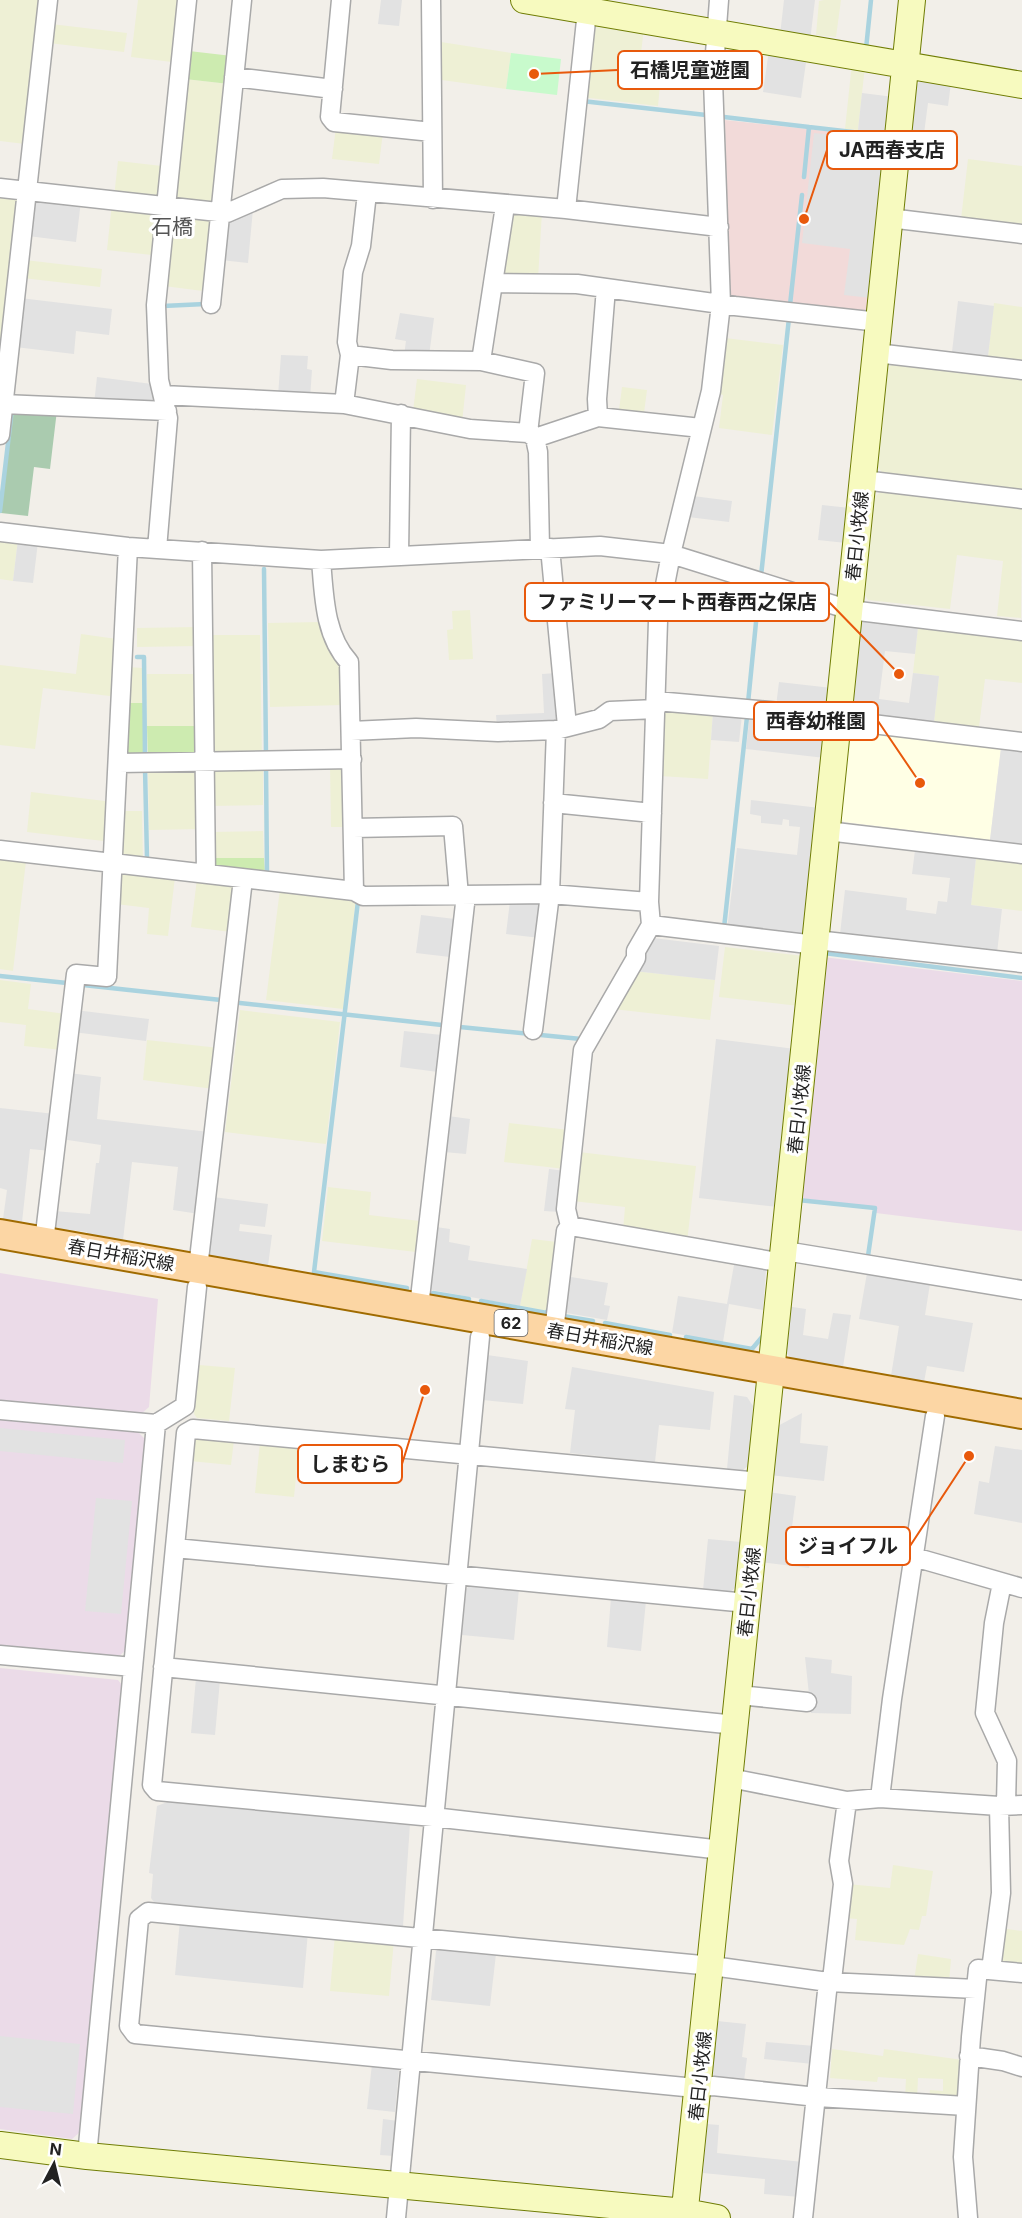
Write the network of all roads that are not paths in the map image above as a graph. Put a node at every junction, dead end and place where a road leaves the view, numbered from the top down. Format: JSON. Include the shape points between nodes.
{"nodes":[{"id":1,"x":48,"y":0,"type":"edge"},
{"id":2,"x":187,"y":0,"type":"edge"},
{"id":3,"x":242,"y":0,"type":"edge"},
{"id":4,"x":341,"y":0,"type":"edge"},
{"id":5,"x":431,"y":0,"type":"edge"},
{"id":6,"x":719,"y":0,"type":"edge"},
{"id":7,"x":912,"y":0,"type":"edge"},
{"id":8,"x":535,"y":1,"type":"edge"},
{"id":9,"x":587,"y":11,"type":"junction"},
{"id":10,"x":716,"y":33,"type":"junction"},
{"id":11,"x":905,"y":66,"type":"junction"},
{"id":12,"x":234,"y":77,"type":"junction"},
{"id":13,"x":1022,"y":85,"type":"edge"},
{"id":14,"x":333,"y":89,"type":"junction"},
{"id":15,"x":432,"y":132,"type":"junction"},
{"id":16,"x":0,"y":188,"type":"edge"},
{"id":17,"x":27,"y":191,"type":"junction"},
{"id":18,"x":367,"y":193,"type":"junction"},
{"id":19,"x":433,"y":199,"type":"junction"},
{"id":20,"x":505,"y":206,"type":"junction"},
{"id":21,"x":165,"y":207,"type":"junction"},
{"id":22,"x":566,"y":209,"type":"junction"},
{"id":23,"x":220,"y":213,"type":"junction"},
{"id":24,"x":890,"y":218,"type":"junction"},
{"id":25,"x":719,"y":226,"type":"junction"},
{"id":26,"x":1022,"y":234,"type":"edge"},
{"id":27,"x":493,"y":283,"type":"junction"},
{"id":28,"x":606,"y":288,"type":"junction"},
{"id":29,"x":211,"y":304,"type":"dead end"},
{"id":30,"x":721,"y":304,"type":"junction"},
{"id":31,"x":879,"y":322,"type":"junction"},
{"id":32,"x":876,"y":353,"type":"junction"},
{"id":33,"x":350,"y":355,"type":"junction"},
{"id":34,"x":481,"y":361,"type":"junction"},
{"id":35,"x":1022,"y":370,"type":"edge"},
{"id":36,"x":165,"y":403,"type":"junction"},
{"id":37,"x":3,"y":404,"type":"junction"},
{"id":38,"x":344,"y":404,"type":"junction"},
{"id":39,"x":401,"y":414,"type":"junction"},
{"id":40,"x":598,"y":417,"type":"junction"},
{"id":41,"x":701,"y":428,"type":"junction"},
{"id":42,"x":0,"y":435,"type":"edge"},
{"id":43,"x":532,"y":436,"type":"junction"},
{"id":44,"x":863,"y":480,"type":"junction"},
{"id":45,"x":1022,"y":499,"type":"edge"},
{"id":46,"x":0,"y":532,"type":"edge"},
{"id":47,"x":128,"y":547,"type":"junction"},
{"id":48,"x":545,"y":548,"type":"junction"},
{"id":49,"x":157,"y":549,"type":"junction"},
{"id":50,"x":202,"y":552,"type":"junction"},
{"id":51,"x":671,"y":554,"type":"junction"},
{"id":52,"x":399,"y":555,"type":"junction"},
{"id":53,"x":321,"y":560,"type":"junction"},
{"id":54,"x":850,"y":610,"type":"junction"},
{"id":55,"x":1022,"y":631,"type":"edge"},
{"id":56,"x":656,"y":705,"type":"junction"},
{"id":57,"x":839,"y":718,"type":"junction"},
{"id":58,"x":561,"y":728,"type":"junction"},
{"id":59,"x":351,"y":731,"type":"junction"},
{"id":60,"x":1022,"y":742,"type":"edge"},
{"id":61,"x":352,"y":759,"type":"junction"},
{"id":62,"x":206,"y":763,"type":"junction"},
{"id":63,"x":119,"y":764,"type":"junction"},
{"id":64,"x":553,"y":802,"type":"junction"},
{"id":65,"x":652,"y":813,"type":"junction"},
{"id":66,"x":353,"y":828,"type":"junction"},
{"id":67,"x":827,"y":831,"type":"junction"},
{"id":68,"x":0,"y":850,"type":"edge"},
{"id":69,"x":1022,"y":854,"type":"edge"},
{"id":70,"x":114,"y":863,"type":"junction"},
{"id":71,"x":206,"y":874,"type":"junction"},
{"id":72,"x":243,"y":879,"type":"junction"},
{"id":73,"x":354,"y":891,"type":"junction"},
{"id":74,"x":550,"y":894,"type":"junction"},
{"id":75,"x":462,"y":896,"type":"junction"},
{"id":76,"x":649,"y":902,"type":"junction"},
{"id":77,"x":651,"y":925,"type":"junction"},
{"id":78,"x":816,"y":942,"type":"junction"},
{"id":79,"x":1022,"y":963,"type":"edge"},
{"id":80,"x":533,"y":1030,"type":"dead end"},
{"id":81,"x":570,"y":1226,"type":"junction"},
{"id":82,"x":0,"y":1234,"type":"edge"},
{"id":83,"x":44,"y":1242,"type":"junction"},
{"id":84,"x":0,"y":1252,"type":"edge"},
{"id":85,"x":784,"y":1257,"type":"junction"},
{"id":86,"x":197,"y":1277,"type":"junction"},
{"id":87,"x":1022,"y":1290,"type":"edge"},
{"id":88,"x":419,"y":1307,"type":"junction"},
{"id":89,"x":554,"y":1331,"type":"junction"},
{"id":90,"x":480,"y":1337,"type":"junction"},
{"id":91,"x":771,"y":1378,"type":"junction"},
{"id":92,"x":0,"y":1410,"type":"edge"},
{"id":93,"x":1022,"y":1414,"type":"edge"},
{"id":94,"x":935,"y":1416,"type":"junction"},
{"id":95,"x":156,"y":1424,"type":"junction"},
{"id":96,"x":1022,"y":1431,"type":"edge"},
{"id":97,"x":468,"y":1455,"type":"junction"},
{"id":98,"x":760,"y":1482,"type":"junction"},
{"id":99,"x":175,"y":1548,"type":"junction"},
{"id":100,"x":914,"y":1557,"type":"junction"},
{"id":101,"x":457,"y":1575,"type":"junction"},
{"id":102,"x":1002,"y":1583,"type":"junction"},
{"id":103,"x":1022,"y":1588,"type":"edge"},
{"id":104,"x":747,"y":1603,"type":"junction"},
{"id":105,"x":0,"y":1655,"type":"edge"},
{"id":106,"x":133,"y":1667,"type":"junction"},
{"id":107,"x":163,"y":1667,"type":"junction"},
{"id":108,"x":739,"y":1695,"type":"junction"},
{"id":109,"x":445,"y":1696,"type":"junction"},
{"id":110,"x":807,"y":1702,"type":"dead end"},
{"id":111,"x":736,"y":1725,"type":"junction"},
{"id":112,"x":730,"y":1778,"type":"junction"},
{"id":113,"x":880,"y":1798,"type":"junction"},
{"id":114,"x":847,"y":1801,"type":"junction"},
{"id":115,"x":1009,"y":1805,"type":"edge"},
{"id":116,"x":433,"y":1817,"type":"junction"},
{"id":117,"x":722,"y":1850,"type":"junction"},
{"id":118,"x":422,"y":1938,"type":"junction"},
{"id":119,"x":712,"y":1966,"type":"junction"},
{"id":120,"x":991,"y":1970,"type":"junction"},
{"id":121,"x":1022,"y":1973,"type":"edge"},
{"id":122,"x":830,"y":1981,"type":"junction"},
{"id":123,"x":976,"y":1989,"type":"junction"},
{"id":124,"x":969,"y":2056,"type":"junction"},
{"id":125,"x":410,"y":2060,"type":"junction"},
{"id":126,"x":1022,"y":2067,"type":"edge"},
{"id":127,"x":699,"y":2086,"type":"junction"},
{"id":128,"x":817,"y":2097,"type":"junction"},
{"id":129,"x":966,"y":2106,"type":"junction"},
{"id":130,"x":0,"y":2145,"type":"edge"},
{"id":131,"x":87,"y":2156,"type":"junction"},
{"id":132,"x":398,"y":2185,"type":"junction"},
{"id":133,"x":685,"y":2215,"type":"edge"},
{"id":134,"x":396,"y":2218,"type":"edge"},
{"id":135,"x":717,"y":2218,"type":"edge"},
{"id":136,"x":803,"y":2218,"type":"edge"},
{"id":137,"x":968,"y":2218,"type":"edge"}],
"edges":[{"from":1,"to":17,"type":"street"},
{"from":2,"to":21,"type":"street"},
{"from":3,"to":12,"type":"street"},
{"from":4,"to":14,"type":"street"},
{"from":5,"to":15,"type":"street"},
{"from":6,"to":10,"type":"street"},
{"from":7,"to":11,"type":"main road","name":"春日小牧線"},
{"from":8,"to":9,"type":"main road"},
{"from":9,"to":10,"type":"main road"},
{"from":9,"to":22,"type":"street"},
{"from":10,"to":11,"type":"main road"},
{"from":10,"to":25,"type":"street","via":[[713,80]]},
{"from":11,"to":13,"type":"main road"},
{"from":11,"to":24,"type":"main road","name":"春日小牧線"},
{"from":12,"to":14,"type":"street"},
{"from":12,"to":23,"type":"street"},
{"from":14,"to":15,"type":"street","via":[[330,117],[334,122]]},
{"from":15,"to":19,"type":"street"},
{"from":16,"to":17,"type":"street"},
{"from":17,"to":21,"type":"street"},
{"from":17,"to":37,"type":"street"},
{"from":18,"to":19,"type":"street"},
{"from":18,"to":23,"type":"street","via":[[282,189]]},
{"from":18,"to":33,"type":"street","via":[[361,246],[353,272],[347,342]]},
{"from":19,"to":20,"type":"street"},
{"from":20,"to":22,"type":"street"},
{"from":20,"to":27,"type":"street"},
{"from":21,"to":23,"type":"street"},
{"from":21,"to":36,"type":"street","via":[[156,305],[159,380]]},
{"from":22,"to":25,"type":"street"},
{"from":23,"to":29,"type":"street"},
{"from":24,"to":26,"type":"street"},
{"from":24,"to":31,"type":"main road","name":"春日小牧線"},
{"from":25,"to":30,"type":"street"},
{"from":27,"to":28,"type":"street"},
{"from":27,"to":34,"type":"street"},
{"from":28,"to":30,"type":"street"},
{"from":28,"to":40,"type":"street"},
{"from":30,"to":31,"type":"street"},
{"from":30,"to":41,"type":"street","via":[[711,391]]},
{"from":31,"to":32,"type":"main road","name":"春日小牧線"},
{"from":32,"to":35,"type":"street"},
{"from":32,"to":44,"type":"main road","name":"春日小牧線"},
{"from":33,"to":34,"type":"street","via":[[392,360]]},
{"from":33,"to":38,"type":"street"},
{"from":34,"to":43,"type":"street","via":[[535,372]]},
{"from":36,"to":37,"type":"street","via":[[127,407]]},
{"from":36,"to":38,"type":"street"},
{"from":36,"to":49,"type":"street"},
{"from":37,"to":42,"type":"street"},
{"from":38,"to":39,"type":"street"},
{"from":39,"to":43,"type":"street","via":[[470,429]]},
{"from":39,"to":52,"type":"street"},
{"from":40,"to":41,"type":"street"},
{"from":40,"to":43,"type":"street"},
{"from":41,"to":51,"type":"street"},
{"from":43,"to":48,"type":"street"},
{"from":44,"to":45,"type":"street"},
{"from":44,"to":54,"type":"main road","name":"春日小牧線"},
{"from":46,"to":47,"type":"street"},
{"from":47,"to":49,"type":"street"},
{"from":47,"to":63,"type":"street"},
{"from":48,"to":51,"type":"street","via":[[600,546]]},
{"from":48,"to":52,"type":"street"},
{"from":48,"to":58,"type":"street"},
{"from":49,"to":50,"type":"street"},
{"from":50,"to":53,"type":"street"},
{"from":50,"to":62,"type":"street"},
{"from":51,"to":54,"type":"street"},
{"from":51,"to":56,"type":"street","via":[[658,621]]},
{"from":52,"to":53,"type":"street"},
{"from":53,"to":59,"type":"street","via":[[325,608],[333,636],[349,662]]},
{"from":54,"to":55,"type":"street"},
{"from":54,"to":57,"type":"main road","name":"春日小牧線"},
{"from":56,"to":57,"type":"street"},
{"from":56,"to":58,"type":"street","via":[[610,711],[599,719]]},
{"from":56,"to":65,"type":"street"},
{"from":57,"to":60,"type":"street"},
{"from":57,"to":67,"type":"main road","name":"春日小牧線"},
{"from":58,"to":59,"type":"street","via":[[498,732],[416,728]]},
{"from":58,"to":64,"type":"street"},
{"from":59,"to":61,"type":"street"},
{"from":61,"to":62,"type":"street"},
{"from":61,"to":66,"type":"street"},
{"from":62,"to":63,"type":"street"},
{"from":62,"to":71,"type":"street"},
{"from":63,"to":70,"type":"street"},
{"from":64,"to":65,"type":"street"},
{"from":64,"to":74,"type":"street"},
{"from":65,"to":76,"type":"street"},
{"from":66,"to":73,"type":"street"},
{"from":66,"to":75,"type":"street","via":[[453,826]]},
{"from":67,"to":69,"type":"street"},
{"from":67,"to":78,"type":"main road","name":"春日小牧線"},
{"from":68,"to":70,"type":"street"},
{"from":70,"to":71,"type":"street"},
{"from":70,"to":83,"type":"street","via":[[107,977],[76,974]]},
{"from":71,"to":72,"type":"street"},
{"from":72,"to":73,"type":"street"},
{"from":72,"to":86,"type":"street"},
{"from":73,"to":75,"type":"street","via":[[363,896]]},
{"from":74,"to":75,"type":"street"},
{"from":74,"to":76,"type":"street"},
{"from":74,"to":80,"type":"street"},
{"from":75,"to":88,"type":"street"},
{"from":76,"to":77,"type":"street"},
{"from":77,"to":78,"type":"street"},
{"from":77,"to":81,"type":"street","via":[[584,1050],[566,1209]]},
{"from":78,"to":79,"type":"street"},
{"from":78,"to":85,"type":"main road","name":"春日小牧線"},
{"from":81,"to":85,"type":"street"},
{"from":81,"to":89,"type":"street"},
{"from":82,"to":83,"type":"main road","name":"春日井稲沢線","number":"62"},
{"from":83,"to":86,"type":"main road","name":"春日井稲沢線","number":"62"},
{"from":84,"to":86,"type":"main road","name":"春日井稲沢線","number":"62"},
{"from":85,"to":87,"type":"street"},
{"from":85,"to":91,"type":"main road","name":"春日小牧線"},
{"from":86,"to":88,"type":"main road","name":"春日井稲沢線","number":"62"},
{"from":86,"to":90,"type":"main road","name":"春日井稲沢線","number":"62"},
{"from":86,"to":95,"type":"street","via":[[185,1406]]},
{"from":88,"to":89,"type":"main road","name":"春日井稲沢線","number":"62"},
{"from":89,"to":91,"type":"main road","name":"春日井稲沢線","number":"62"},
{"from":90,"to":91,"type":"main road","name":"春日井稲沢線","number":"62"},
{"from":90,"to":97,"type":"street"},
{"from":91,"to":93,"type":"main road","name":"春日井稲沢線","number":"62"},
{"from":91,"to":94,"type":"main road","name":"春日井稲沢線","number":"62"},
{"from":91,"to":98,"type":"main road","name":"春日小牧線"},
{"from":92,"to":95,"type":"street"},
{"from":94,"to":96,"type":"main road","name":"春日井稲沢線","number":"62"},
{"from":94,"to":100,"type":"street"},
{"from":95,"to":106,"type":"street"},
{"from":97,"to":98,"type":"street"},
{"from":97,"to":99,"type":"street","via":[[193,1429],[186,1433]]},
{"from":97,"to":101,"type":"street"},
{"from":98,"to":104,"type":"main road","name":"春日小牧線"},
{"from":99,"to":101,"type":"street"},
{"from":99,"to":107,"type":"street"},
{"from":100,"to":102,"type":"street"},
{"from":100,"to":113,"type":"street"},
{"from":101,"to":104,"type":"street"},
{"from":101,"to":109,"type":"street"},
{"from":102,"to":103,"type":"street"},
{"from":102,"to":115,"type":"street","via":[[985,1713],[1007,1761]]},
{"from":104,"to":108,"type":"main road","name":"春日小牧線"},
{"from":105,"to":106,"type":"street"},
{"from":106,"to":131,"type":"street"},
{"from":107,"to":109,"type":"street"},
{"from":107,"to":116,"type":"street","via":[[152,1785],[158,1791]]},
{"from":108,"to":110,"type":"street"},
{"from":108,"to":111,"type":"main road","name":"春日小牧線"},
{"from":109,"to":111,"type":"street"},
{"from":109,"to":116,"type":"street"},
{"from":111,"to":112,"type":"main road","name":"春日小牧線"},
{"from":112,"to":114,"type":"street"},
{"from":112,"to":117,"type":"main road","name":"春日小牧線"},
{"from":113,"to":114,"type":"street"},
{"from":113,"to":115,"type":"street"},
{"from":114,"to":122,"type":"street","via":[[839,1861],[843,1884]]},
{"from":115,"to":120,"type":"street"},
{"from":116,"to":117,"type":"street"},
{"from":116,"to":118,"type":"street"},
{"from":117,"to":119,"type":"main road","name":"春日小牧線"},
{"from":118,"to":119,"type":"street"},
{"from":118,"to":125,"type":"street"},
{"from":118,"to":125,"type":"street","via":[[148,1912],[139,1919],[136,1943],[129,2026],[135,2034]]},
{"from":119,"to":122,"type":"street"},
{"from":119,"to":127,"type":"main road","name":"春日小牧線"},
{"from":120,"to":121,"type":"street"},
{"from":120,"to":123,"type":"street","via":[[978,1969]]},
{"from":122,"to":123,"type":"street"},
{"from":122,"to":128,"type":"street"},
{"from":123,"to":124,"type":"street"},
{"from":124,"to":126,"type":"street"},
{"from":124,"to":129,"type":"street"},
{"from":125,"to":127,"type":"street"},
{"from":125,"to":132,"type":"street"},
{"from":127,"to":128,"type":"street"},
{"from":127,"to":133,"type":"main road","name":"春日小牧線"},
{"from":128,"to":129,"type":"street"},
{"from":128,"to":136,"type":"street"},
{"from":129,"to":137,"type":"street","via":[[963,2157]]},
{"from":130,"to":131,"type":"main road"},
{"from":131,"to":132,"type":"main road"},
{"from":132,"to":133,"type":"main road"},
{"from":132,"to":134,"type":"street"},
{"from":133,"to":135,"type":"main road"}]}
